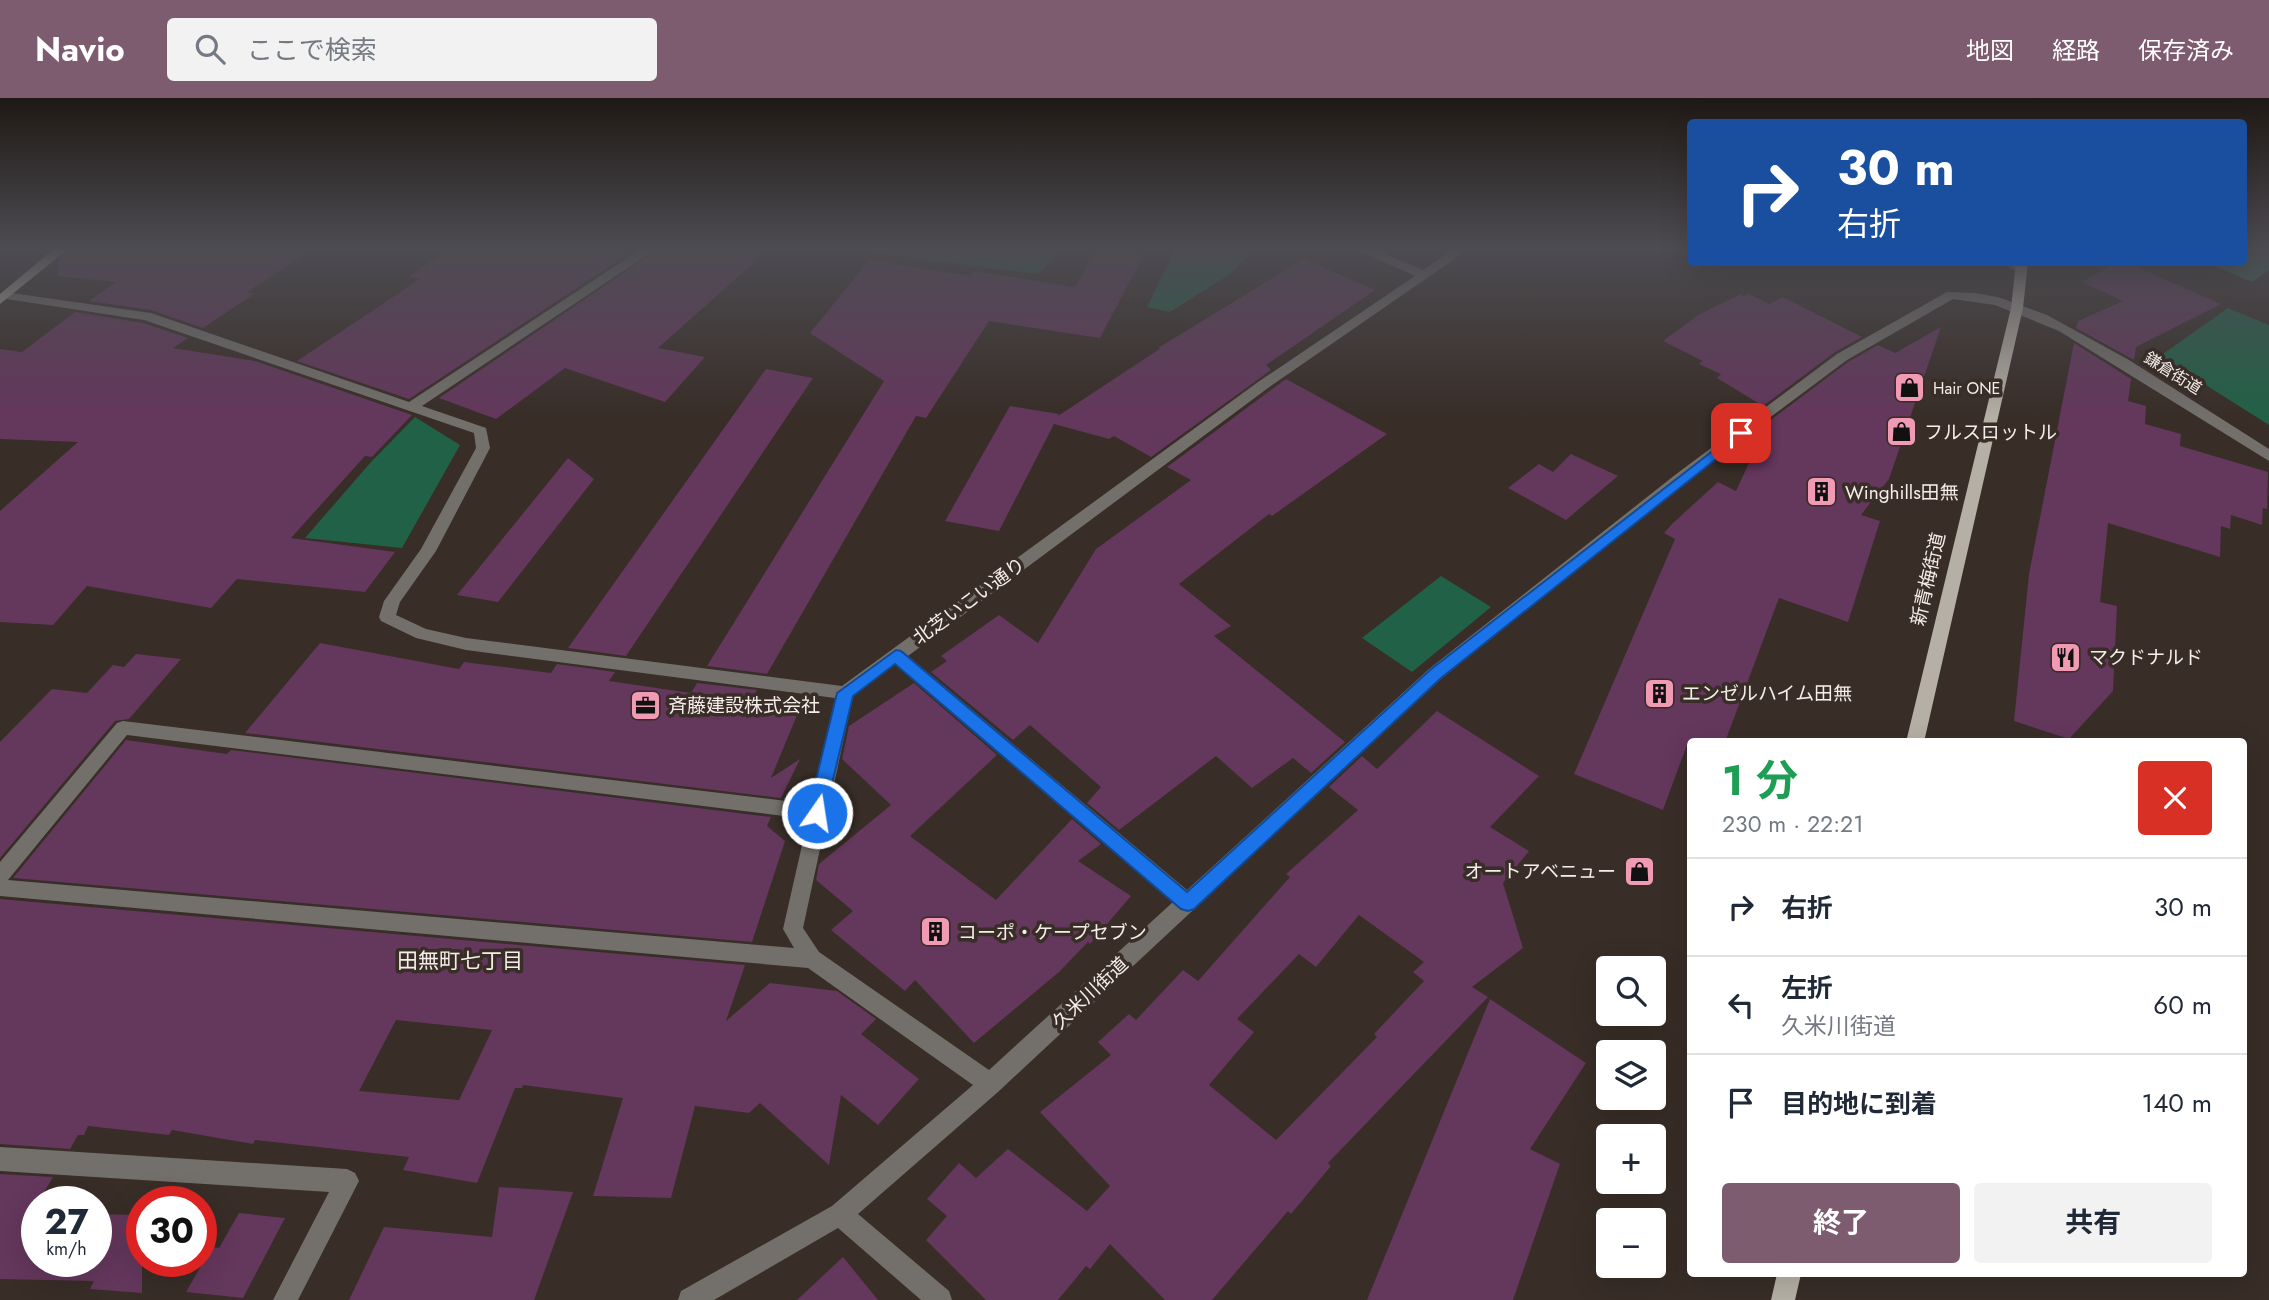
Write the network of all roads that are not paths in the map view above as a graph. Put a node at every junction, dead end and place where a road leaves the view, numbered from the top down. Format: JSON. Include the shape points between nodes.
{"nodes":[{"id":1,"x":59,"y":305,"type":"edge"},
{"id":2,"x":565,"y":305,"type":"edge"},
{"id":3,"x":1380,"y":305,"type":"edge"},
{"id":4,"x":1933,"y":305,"type":"edge"},
{"id":5,"x":2006,"y":305,"type":"edge"},
{"id":6,"x":2017,"y":308,"type":"junction"},
{"id":7,"x":411,"y":407,"type":"junction"},
{"id":8,"x":2269,"y":456,"type":"edge"},
{"id":9,"x":896,"y":655,"type":"junction"},
{"id":10,"x":845,"y":693,"type":"junction"},
{"id":11,"x":1916,"y":738,"type":"edge"},
{"id":12,"x":817,"y":813,"type":"junction"},
{"id":13,"x":0,"y":876,"type":"edge"},
{"id":14,"x":0,"y":888,"type":"edge"},
{"id":15,"x":1188,"y":903,"type":"junction"},
{"id":16,"x":812,"y":959,"type":"junction"},
{"id":17,"x":990,"y":1084,"type":"junction"},
{"id":18,"x":0,"y":1159,"type":"edge"},
{"id":19,"x":840,"y":1214,"type":"junction"},
{"id":20,"x":1788,"y":1277,"type":"edge"},
{"id":21,"x":285,"y":1300,"type":"edge"},
{"id":22,"x":690,"y":1300,"type":"edge"},
{"id":23,"x":940,"y":1300,"type":"edge"},
{"id":24,"x":1783,"y":1300,"type":"edge"}],
"edges":[{"from":1,"to":7,"type":"street","via":[[146,316]]},
{"from":2,"to":7,"type":"street"},
{"from":3,"to":9,"type":"street","name":"北芝いこい通り"},
{"from":4,"to":15,"type":"street","name":"久米川街道","via":[[1842,357],[1680,478],[1436,674]]},
{"from":5,"to":6,"type":"street","name":"久米川街道"},
{"from":6,"to":8,"type":"street","name":"鎌倉街道","via":[[2055,322]]},
{"from":6,"to":11,"type":"main road","name":"新青梅街道"},
{"from":7,"to":10,"type":"street","via":[[481,431],[483,448],[428,551],[392,601],[387,617],[399,626],[492,647]]},
{"from":9,"to":10,"type":"street","name":"北芝いこい通り"},
{"from":9,"to":15,"type":"street"},
{"from":10,"to":12,"type":"street"},
{"from":12,"to":13,"type":"street","via":[[123,727]]},
{"from":12,"to":16,"type":"street","via":[[793,929]]},
{"from":14,"to":16,"type":"street"},
{"from":15,"to":17,"type":"street","name":"久米川街道"},
{"from":16,"to":17,"type":"street"},
{"from":17,"to":19,"type":"street","name":"久米川街道"},
{"from":18,"to":21,"type":"street","via":[[347,1181]]},
{"from":19,"to":22,"type":"street","name":"久米川街道"},
{"from":19,"to":23,"type":"street"},
{"from":20,"to":24,"type":"main road"}]}
